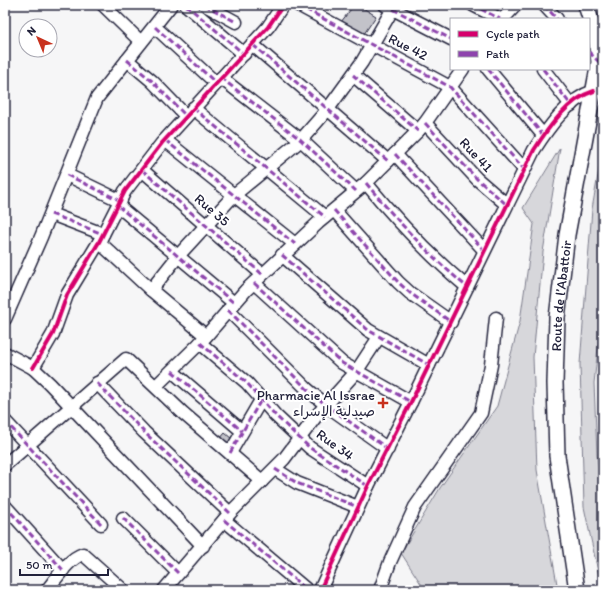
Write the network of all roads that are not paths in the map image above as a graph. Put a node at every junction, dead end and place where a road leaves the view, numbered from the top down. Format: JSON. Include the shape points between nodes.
{"nodes":[{"id":1,"x":103,"y":5,"type":"edge"},
{"id":2,"x":171,"y":5,"type":"edge"},
{"id":3,"x":186,"y":5,"type":"edge"},
{"id":4,"x":205,"y":5,"type":"edge"},
{"id":5,"x":283,"y":5,"type":"edge"},
{"id":6,"x":298,"y":5,"type":"edge"},
{"id":7,"x":473,"y":5,"type":"edge"},
{"id":8,"x":516,"y":5,"type":"edge"},
{"id":9,"x":544,"y":5,"type":"edge"},
{"id":10,"x":586,"y":5,"type":"edge"},
{"id":11,"x":391,"y":6,"type":"edge"},
{"id":12,"x":498,"y":18,"type":"edge"},
{"id":13,"x":504,"y":18,"type":"edge"},
{"id":14,"x":557,"y":18,"type":"edge"},
{"id":15,"x":236,"y":22,"type":"dead end"},
{"id":16,"x":155,"y":27,"type":"junction"},
{"id":17,"x":450,"y":38,"type":"edge"},
{"id":18,"x":141,"y":42,"type":"junction"},
{"id":19,"x":253,"y":45,"type":"junction"},
{"id":20,"x":372,"y":45,"type":"junction"},
{"id":21,"x":244,"y":54,"type":"junction"},
{"id":22,"x":594,"y":57,"type":"edge"},
{"id":23,"x":128,"y":60,"type":"junction"},
{"id":24,"x":462,"y":70,"type":"edge"},
{"id":25,"x":489,"y":70,"type":"edge"},
{"id":26,"x":544,"y":70,"type":"edge"},
{"id":27,"x":353,"y":75,"type":"junction"},
{"id":28,"x":218,"y":81,"type":"junction"},
{"id":29,"x":450,"y":87,"type":"junction"},
{"id":30,"x":594,"y":92,"type":"junction"},
{"id":31,"x":571,"y":105,"type":"junction"},
{"id":32,"x":328,"y":109,"type":"junction"},
{"id":33,"x":190,"y":112,"type":"junction"},
{"id":34,"x":422,"y":127,"type":"junction"},
{"id":35,"x":543,"y":135,"type":"junction"},
{"id":36,"x":165,"y":140,"type":"junction"},
{"id":37,"x":301,"y":140,"type":"junction"},
{"id":38,"x":392,"y":157,"type":"junction"},
{"id":39,"x":266,"y":168,"type":"junction"},
{"id":40,"x":524,"y":169,"type":"junction"},
{"id":41,"x":142,"y":170,"type":"junction"},
{"id":42,"x":67,"y":175,"type":"junction"},
{"id":43,"x":366,"y":183,"type":"junction"},
{"id":44,"x":356,"y":191,"type":"junction"},
{"id":45,"x":234,"y":195,"type":"junction"},
{"id":46,"x":119,"y":203,"type":"junction"},
{"id":47,"x":506,"y":204,"type":"junction"},
{"id":48,"x":330,"y":213,"type":"junction"},
{"id":49,"x":51,"y":214,"type":"junction"},
{"id":50,"x":208,"y":226,"type":"junction"},
{"id":51,"x":101,"y":238,"type":"junction"},
{"id":52,"x":295,"y":244,"type":"junction"},
{"id":53,"x":484,"y":250,"type":"junction"},
{"id":54,"x":282,"y":255,"type":"junction"},
{"id":55,"x":178,"y":256,"type":"junction"},
{"id":56,"x":262,"y":274,"type":"junction"},
{"id":57,"x":254,"y":283,"type":"junction"},
{"id":58,"x":467,"y":287,"type":"junction"},
{"id":59,"x":151,"y":290,"type":"junction"},
{"id":60,"x":231,"y":307,"type":"junction"},
{"id":61,"x":496,"y":318,"type":"dead end"},
{"id":62,"x":5,"y":319,"type":"edge"},
{"id":63,"x":451,"y":322,"type":"junction"},
{"id":64,"x":379,"y":337,"type":"junction"},
{"id":65,"x":203,"y":339,"type":"junction"},
{"id":66,"x":5,"y":353,"type":"edge"},
{"id":67,"x":429,"y":365,"type":"junction"},
{"id":68,"x":33,"y":368,"type":"junction"},
{"id":69,"x":172,"y":371,"type":"junction"},
{"id":70,"x":356,"y":372,"type":"junction"},
{"id":71,"x":97,"y":383,"type":"junction"},
{"id":72,"x":156,"y":386,"type":"junction"},
{"id":73,"x":261,"y":400,"type":"junction"},
{"id":74,"x":411,"y":402,"type":"junction"},
{"id":75,"x":326,"y":405,"type":"junction"},
{"id":76,"x":72,"y":406,"type":"junction"},
{"id":77,"x":5,"y":421,"type":"edge"},
{"id":78,"x":242,"y":432,"type":"junction"},
{"id":79,"x":300,"y":438,"type":"junction"},
{"id":80,"x":27,"y":445,"type":"junction"},
{"id":81,"x":388,"y":450,"type":"junction"},
{"id":82,"x":230,"y":453,"type":"junction"},
{"id":83,"x":5,"y":465,"type":"edge"},
{"id":84,"x":275,"y":469,"type":"junction"},
{"id":85,"x":262,"y":481,"type":"junction"},
{"id":86,"x":368,"y":486,"type":"junction"},
{"id":87,"x":5,"y":506,"type":"edge"},
{"id":88,"x":358,"y":507,"type":"junction"},
{"id":89,"x":227,"y":516,"type":"junction"},
{"id":90,"x":123,"y":518,"type":"dead end"},
{"id":91,"x":101,"y":524,"type":"dead end"},
{"id":92,"x":203,"y":546,"type":"junction"},
{"id":93,"x":63,"y":570,"type":"junction"},
{"id":94,"x":178,"y":573,"type":"junction"},
{"id":95,"x":166,"y":589,"type":"edge"},
{"id":96,"x":47,"y":590,"type":"edge"},
{"id":97,"x":123,"y":590,"type":"edge"},
{"id":98,"x":307,"y":590,"type":"edge"},
{"id":99,"x":320,"y":590,"type":"edge"},
{"id":100,"x":380,"y":590,"type":"edge"},
{"id":101,"x":577,"y":590,"type":"edge"}],
"edges":[{"from":1,"to":18,"type":"street"},
{"from":2,"to":16,"type":"street"},
{"from":3,"to":21,"type":"street"},
{"from":4,"to":15,"type":"street"},
{"from":5,"to":19,"type":"street"},
{"from":6,"to":20,"type":"street","name":"Rue 42"},
{"from":7,"to":12,"type":"street"},
{"from":8,"to":13,"type":"street"},
{"from":9,"to":14,"type":"street"},
{"from":10,"to":22,"type":"main road","name":"Route de l’Abattoir","via":[[596,37]]},
{"from":11,"to":17,"type":"street"},
{"from":11,"to":20,"type":"street"},
{"from":16,"to":18,"type":"street"},
{"from":16,"to":28,"type":"street"},
{"from":18,"to":23,"type":"street"},
{"from":19,"to":21,"type":"street"},
{"from":19,"to":32,"type":"street"},
{"from":20,"to":27,"type":"street"},
{"from":20,"to":29,"type":"street","name":"Rue 42"},
{"from":21,"to":28,"type":"street"},
{"from":22,"to":30,"type":"main road","name":"Route de l’Abattoir"},
{"from":23,"to":33,"type":"street"},
{"from":23,"to":42,"type":"street","via":[[97,98]]},
{"from":24,"to":29,"type":"street"},
{"from":25,"to":35,"type":"street"},
{"from":26,"to":31,"type":"street"},
{"from":27,"to":32,"type":"street"},
{"from":27,"to":34,"type":"street","name":"Rue 41"},
{"from":28,"to":33,"type":"street"},
{"from":28,"to":37,"type":"street"},
{"from":29,"to":34,"type":"street"},
{"from":29,"to":40,"type":"street","name":"Rue 42"},
{"from":30,"to":31,"type":"street","via":[[583,94]]},
{"from":30,"to":101,"type":"main road","name":"Route de l’Abattoir","via":[[568,235],[558,318],[556,362],[557,456]]},
{"from":31,"to":35,"type":"street"},
{"from":32,"to":37,"type":"street"},
{"from":32,"to":38,"type":"street"},
{"from":33,"to":36,"type":"street"},
{"from":33,"to":39,"type":"street"},
{"from":34,"to":38,"type":"street"},
{"from":34,"to":47,"type":"street","name":"Rue 41"},
{"from":35,"to":40,"type":"street"},
{"from":36,"to":41,"type":"street"},
{"from":36,"to":45,"type":"street"},
{"from":37,"to":39,"type":"street"},
{"from":37,"to":44,"type":"street"},
{"from":38,"to":43,"type":"street"},
{"from":38,"to":53,"type":"street"},
{"from":39,"to":45,"type":"street"},
{"from":39,"to":48,"type":"street"},
{"from":40,"to":47,"type":"street"},
{"from":41,"to":46,"type":"street"},
{"from":41,"to":50,"type":"street","name":"Rue 35"},
{"from":42,"to":46,"type":"street"},
{"from":42,"to":49,"type":"street"},
{"from":43,"to":44,"type":"street"},
{"from":43,"to":58,"type":"street","via":[[434,260]]},
{"from":44,"to":48,"type":"street"},
{"from":45,"to":50,"type":"street"},
{"from":45,"to":52,"type":"street"},
{"from":46,"to":51,"type":"street"},
{"from":46,"to":55,"type":"street"},
{"from":47,"to":53,"type":"street"},
{"from":48,"to":52,"type":"street"},
{"from":48,"to":63,"type":"street","via":[[410,294]]},
{"from":49,"to":51,"type":"street"},
{"from":49,"to":62,"type":"street"},
{"from":50,"to":55,"type":"street"},
{"from":50,"to":56,"type":"street","name":"Rue 35"},
{"from":51,"to":59,"type":"street","name":"Rue 34"},
{"from":51,"to":68,"type":"street","via":[[67,295],[53,334]]},
{"from":52,"to":54,"type":"street"},
{"from":53,"to":58,"type":"street"},
{"from":54,"to":56,"type":"street"},
{"from":54,"to":64,"type":"street"},
{"from":55,"to":59,"type":"street"},
{"from":55,"to":60,"type":"street"},
{"from":56,"to":57,"type":"street"},
{"from":57,"to":60,"type":"street"},
{"from":57,"to":70,"type":"street"},
{"from":58,"to":63,"type":"street"},
{"from":59,"to":65,"type":"street","name":"Rue 34"},
{"from":60,"to":65,"type":"street"},
{"from":60,"to":75,"type":"street","via":[[307,389]]},
{"from":61,"to":100,"type":"street","via":[[481,413],[415,507]]},
{"from":63,"to":67,"type":"street"},
{"from":64,"to":67,"type":"street"},
{"from":64,"to":70,"type":"street"},
{"from":65,"to":69,"type":"street"},
{"from":65,"to":73,"type":"street","name":"Rue 34"},
{"from":66,"to":68,"type":"street"},
{"from":67,"to":74,"type":"street"},
{"from":68,"to":76,"type":"street"},
{"from":69,"to":72,"type":"street"},
{"from":69,"to":78,"type":"street"},
{"from":70,"to":74,"type":"street"},
{"from":70,"to":75,"type":"street"},
{"from":71,"to":72,"type":"street","via":[[126,359]]},
{"from":71,"to":76,"type":"street"},
{"from":71,"to":89,"type":"street"},
{"from":72,"to":82,"type":"street"},
{"from":73,"to":78,"type":"street"},
{"from":73,"to":79,"type":"street","name":"Rue 34"},
{"from":74,"to":81,"type":"street"},
{"from":75,"to":79,"type":"street"},
{"from":75,"to":81,"type":"street"},
{"from":76,"to":80,"type":"street"},
{"from":76,"to":92,"type":"street"},
{"from":77,"to":80,"type":"street"},
{"from":78,"to":82,"type":"street"},
{"from":79,"to":84,"type":"street"},
{"from":79,"to":86,"type":"street","name":"Rue 34","via":[[323,458]]},
{"from":80,"to":83,"type":"street"},
{"from":80,"to":91,"type":"street"},
{"from":81,"to":86,"type":"street"},
{"from":82,"to":85,"type":"street"},
{"from":84,"to":85,"type":"street"},
{"from":84,"to":88,"type":"street","via":[[297,483]]},
{"from":85,"to":89,"type":"street"},
{"from":86,"to":88,"type":"street"},
{"from":87,"to":93,"type":"street"},
{"from":88,"to":99,"type":"street"},
{"from":89,"to":92,"type":"street"},
{"from":89,"to":98,"type":"street"},
{"from":90,"to":94,"type":"street"},
{"from":92,"to":94,"type":"street"},
{"from":93,"to":96,"type":"street"},
{"from":93,"to":97,"type":"street","via":[[83,554]]},
{"from":94,"to":95,"type":"street"}]}
